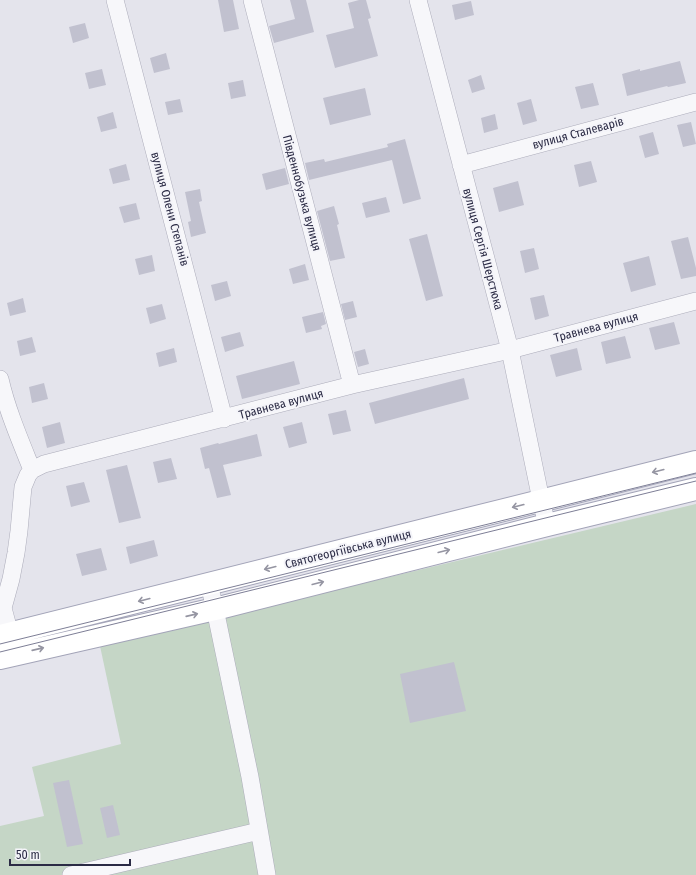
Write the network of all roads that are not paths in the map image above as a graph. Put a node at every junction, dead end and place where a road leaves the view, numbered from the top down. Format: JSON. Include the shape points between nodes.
{"nodes":[{"id":1,"x":115,"y":0,"type":"edge"},
{"id":2,"x":252,"y":0,"type":"edge"},
{"id":3,"x":418,"y":0,"type":"edge"},
{"id":4,"x":696,"y":102,"type":"edge"},
{"id":5,"x":461,"y":165,"type":"junction"},
{"id":6,"x":696,"y":301,"type":"edge"},
{"id":7,"x":510,"y":350,"type":"junction"},
{"id":8,"x":0,"y":379,"type":"edge"},
{"id":9,"x":352,"y":385,"type":"junction"},
{"id":10,"x":224,"y":419,"type":"junction"},
{"id":11,"x":696,"y":462,"type":"edge"},
{"id":12,"x":32,"y":470,"type":"junction"},
{"id":13,"x":696,"y":489,"type":"edge"},
{"id":14,"x":541,"y":500,"type":"junction"},
{"id":15,"x":547,"y":525,"type":"junction"},
{"id":16,"x":209,"y":584,"type":"junction"},
{"id":17,"x":215,"y":609,"type":"junction"},
{"id":18,"x":5,"y":635,"type":"edge"},
{"id":19,"x":0,"y":658,"type":"edge"},
{"id":20,"x":259,"y":831,"type":"junction"},
{"id":21,"x":71,"y":875,"type":"edge"},
{"id":22,"x":267,"y":875,"type":"edge"}],
"edges":[{"from":1,"to":10,"type":"street","name":"вулиця Олени Степанів"},
{"from":2,"to":9,"type":"street","name":"Південнобузька вулиця"},
{"from":3,"to":5,"type":"street","name":"вулиця Сергія Шерстюка"},
{"from":4,"to":5,"type":"street","name":"вулиця Сталеварів"},
{"from":5,"to":7,"type":"street","name":"вулиця Сергія Шерстюка"},
{"from":6,"to":7,"type":"street","name":"Травнева вулиця"},
{"from":7,"to":9,"type":"street","name":"Травнева вулиця"},
{"from":7,"to":14,"type":"street","name":"вулиця Сергія Шерстюка"},
{"from":8,"to":12,"type":"street"},
{"from":9,"to":10,"type":"street","name":"Травнева вулиця"},
{"from":10,"to":12,"type":"street","name":"Травнева вулиця","via":[[44,464]]},
{"from":11,"to":14,"type":"main road","name":"Святогеоргіївська вулиця","one_way":true},
{"from":12,"to":18,"type":"street","via":[[23,487],[17,546],[3,608]]},
{"from":13,"to":15,"type":"main road"},
{"from":14,"to":15,"type":"street","name":"вулиця Сергія Шерстюка"},
{"from":14,"to":16,"type":"main road","name":"Святогеоргіївська вулиця","one_way":true},
{"from":17,"to":15,"type":"main road","one_way":true},
{"from":16,"to":17,"type":"street"},
{"from":16,"to":18,"type":"main road","name":"Святогеоргіївська вулиця","one_way":true},
{"from":19,"to":17,"type":"main road","one_way":true},
{"from":17,"to":20,"type":"street"},
{"from":20,"to":21,"type":"street"},
{"from":20,"to":22,"type":"street"}]}
